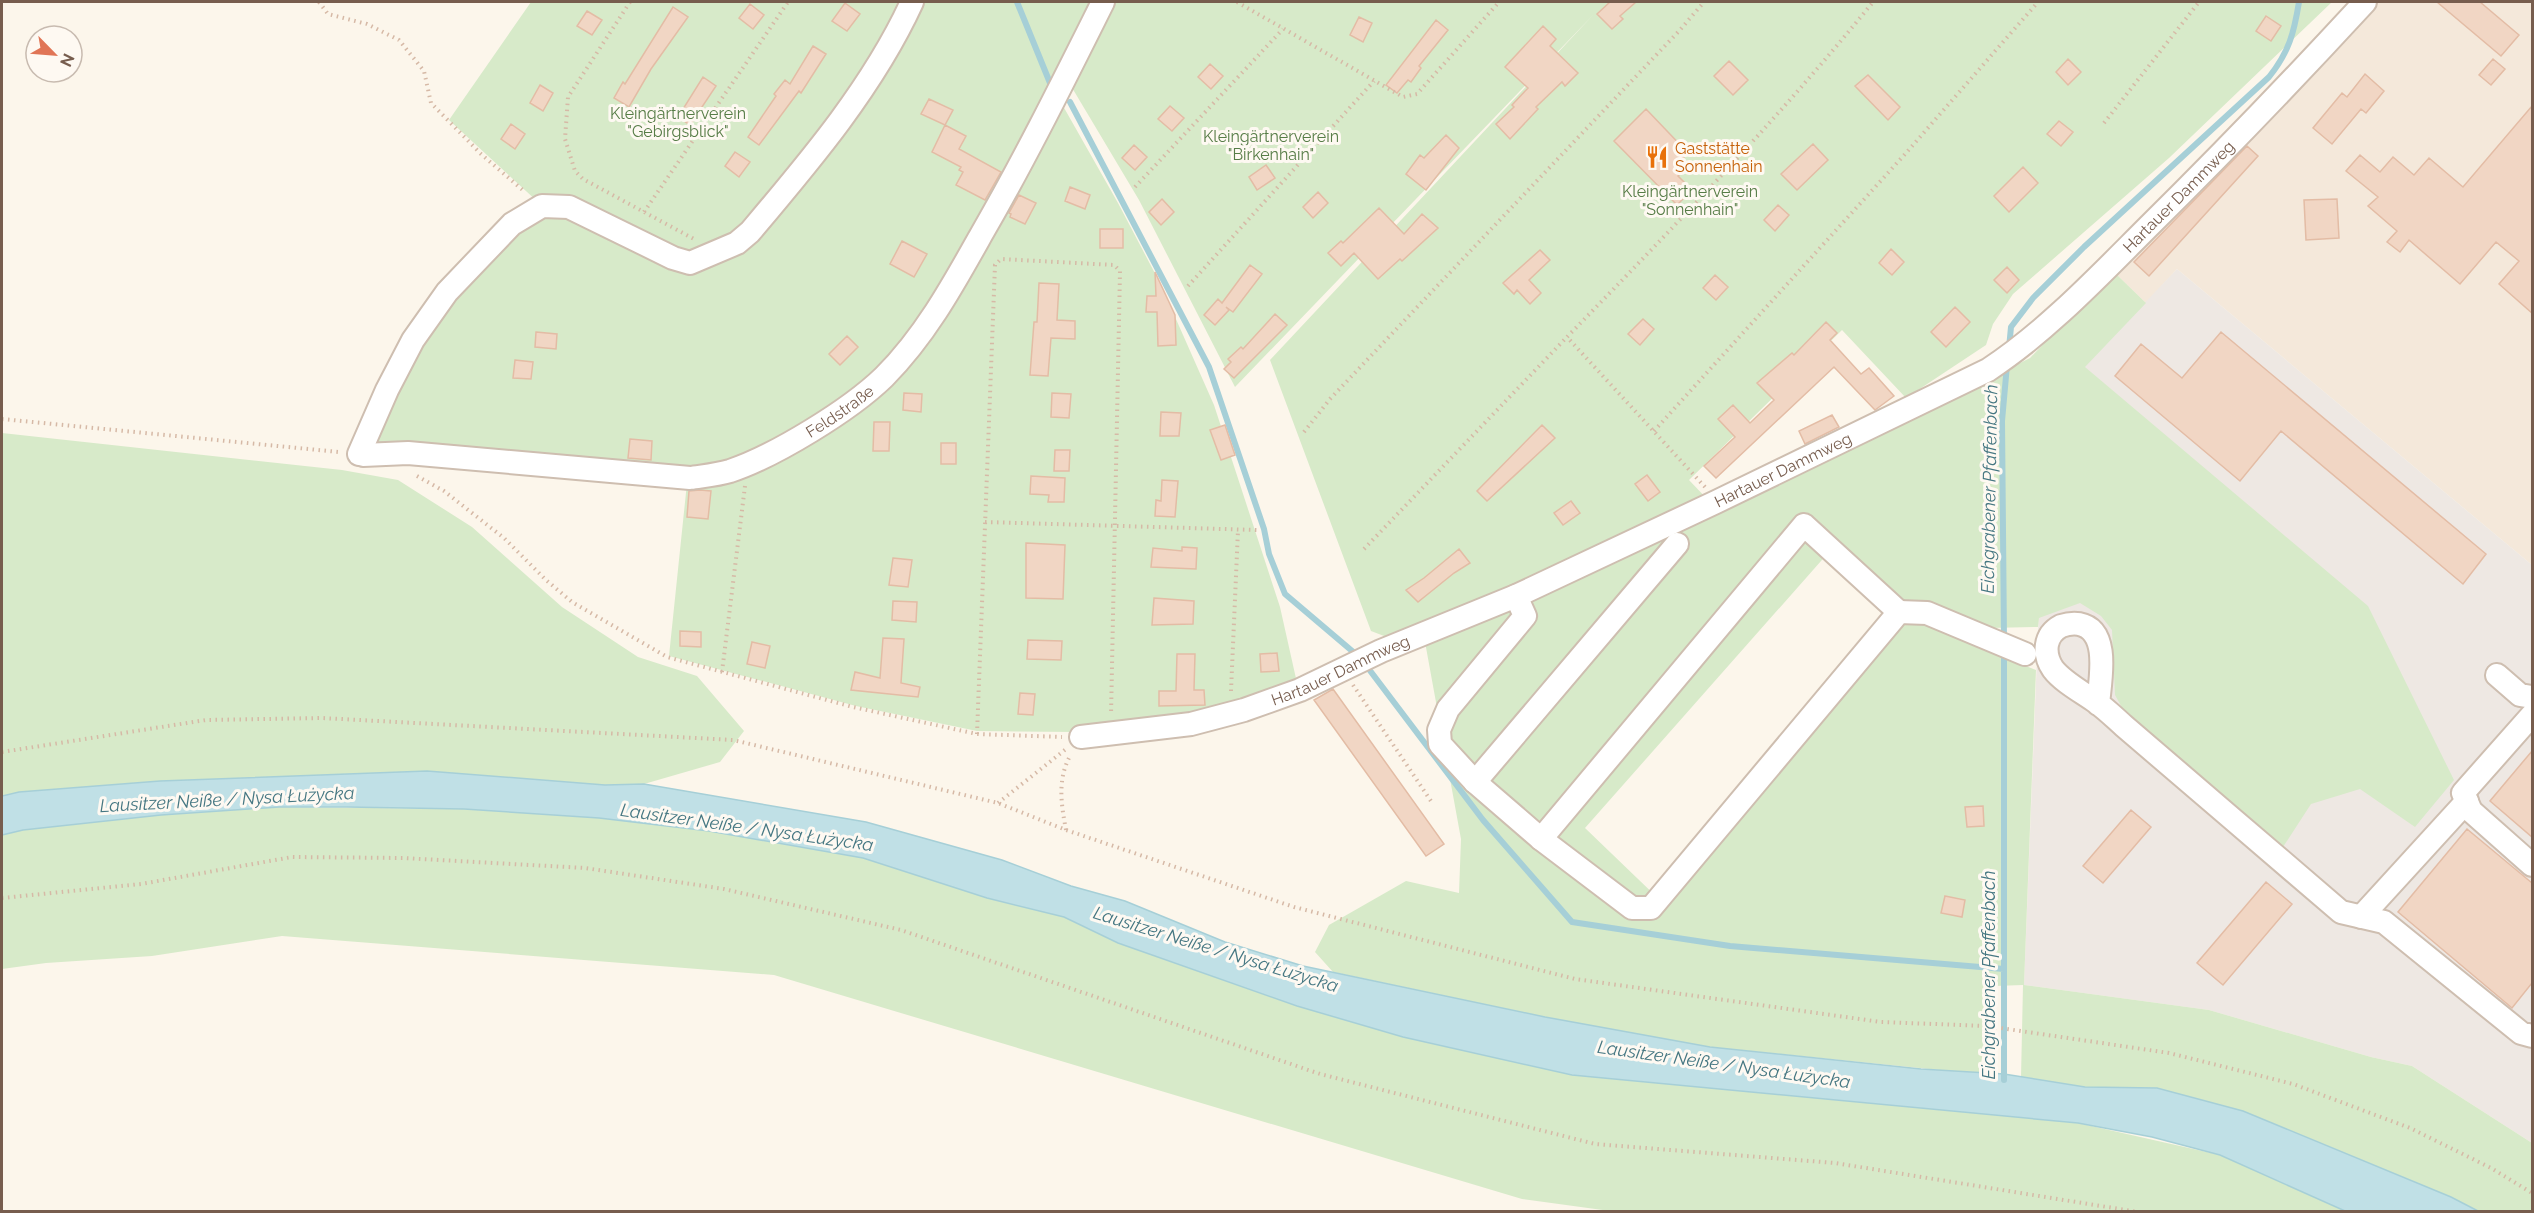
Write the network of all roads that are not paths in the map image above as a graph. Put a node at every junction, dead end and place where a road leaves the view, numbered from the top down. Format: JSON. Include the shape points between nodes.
{"nodes":[{"id":1,"x":912,"y":2,"type":"edge"},
{"id":2,"x":1103,"y":2,"type":"edge"},
{"id":3,"x":2365,"y":2,"type":"edge"},
{"id":4,"x":1677,"y":544,"type":"dead end"},
{"id":5,"x":1516,"y":596,"type":"junction"},
{"id":6,"x":1899,"y":612,"type":"junction"},
{"id":7,"x":2025,"y":654,"type":"dead end"},
{"id":8,"x":2497,"y":675,"type":"dead end"},
{"id":9,"x":2532,"y":696,"type":"edge"},
{"id":10,"x":2098,"y":704,"type":"dead end"},
{"id":11,"x":2532,"y":716,"type":"edge"},
{"id":12,"x":1081,"y":737,"type":"road end"},
{"id":13,"x":1475,"y":782,"type":"junction"},
{"id":14,"x":2467,"y":801,"type":"junction"},
{"id":15,"x":1541,"y":839,"type":"junction"},
{"id":16,"x":2532,"y":865,"type":"edge"},
{"id":17,"x":2361,"y":917,"type":"junction"},
{"id":18,"x":2532,"y":1036,"type":"edge"}],
"edges":[{"from":1,"to":2,"type":"street","name":"Feldstraße","via":[[874,71],[815,155],[737,243],[690,264],[569,207],[542,206],[512,224],[447,292],[413,340],[361,454],[408,453],[690,478],[748,464],[826,420],[884,377],[932,318],[996,210]]},
{"from":3,"to":5,"type":"street","name":"Hartauer Dammweg","via":[[2227,149],[2021,348],[1995,365]]},
{"from":4,"to":13,"type":"street"},
{"from":5,"to":12,"type":"street","name":"Hartauer Dammweg","via":[[1300,690],[1244,710],[1191,724]]},
{"from":5,"to":13,"type":"street","via":[[1525,616],[1448,709],[1439,730],[1440,744]]},
{"from":6,"to":7,"type":"street","via":[[1927,613]]},
{"from":6,"to":15,"type":"street","via":[[1651,908],[1632,908]]},
{"from":6,"to":15,"type":"street","via":[[1804,525]]},
{"from":8,"to":9,"type":"street","via":[[2520,695]]},
{"from":10,"to":17,"type":"street","via":[[2341,912]]},
{"from":11,"to":14,"type":"street","via":[[2463,793]]},
{"from":13,"to":15,"type":"street"},
{"from":14,"to":16,"type":"street","via":[[2471,811]]},
{"from":14,"to":17,"type":"street"},
{"from":17,"to":18,"type":"street","via":[[2384,922],[2520,1034]]}]}
